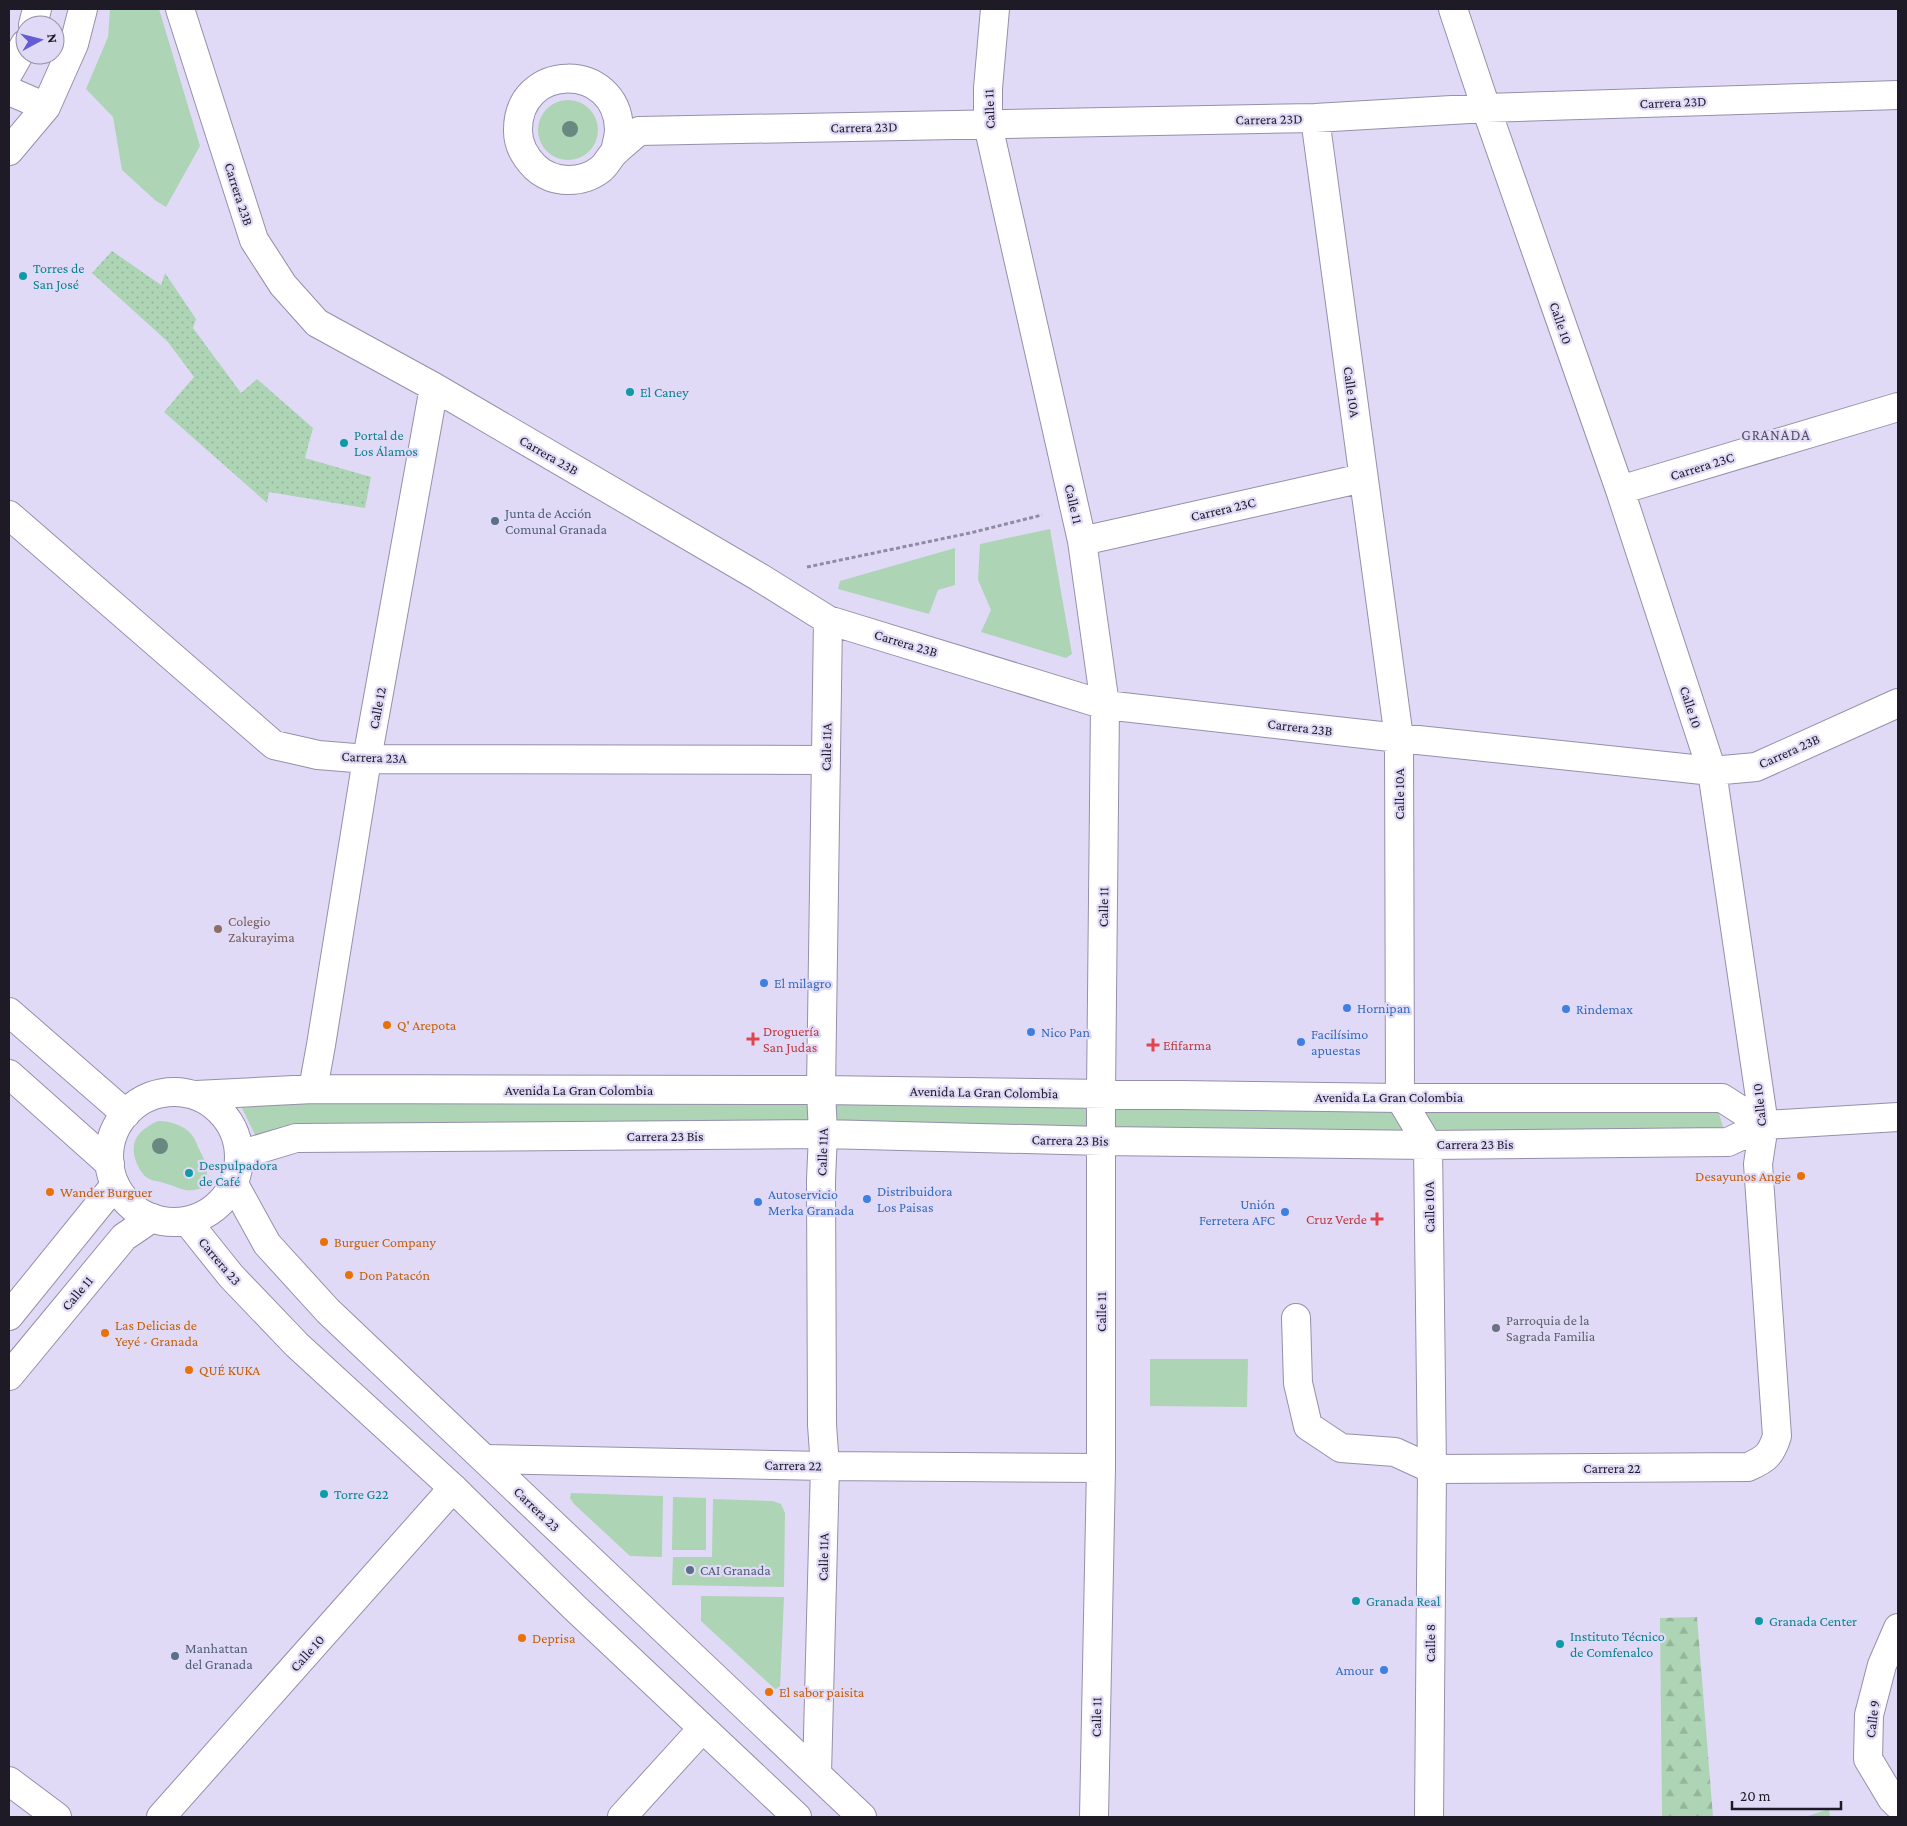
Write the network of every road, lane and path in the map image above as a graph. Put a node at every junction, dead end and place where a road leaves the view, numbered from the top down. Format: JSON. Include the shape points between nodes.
{"nodes":[{"id":1,"x":83,"y":9,"type":"edge"},
{"id":2,"x":180,"y":9,"type":"edge"},
{"id":3,"x":995,"y":9,"type":"edge"},
{"id":4,"x":1453,"y":9,"type":"edge"},
{"id":5,"x":9,"y":91,"type":"edge"},
{"id":6,"x":1898,"y":95,"type":"edge"},
{"id":7,"x":46,"y":106,"type":"junction"},
{"id":8,"x":1486,"y":108,"type":"junction"},
{"id":9,"x":617,"y":113,"type":"junction"},
{"id":10,"x":1314,"y":118,"type":"junction"},
{"id":11,"x":988,"y":125,"type":"junction"},
{"id":12,"x":639,"y":131,"type":"junction"},
{"id":13,"x":9,"y":151,"type":"edge"},
{"id":14,"x":615,"y":152,"type":"junction"},
{"id":15,"x":434,"y":387,"type":"junction"},
{"id":16,"x":1898,"y":407,"type":"edge"},
{"id":17,"x":1364,"y":478,"type":"junction"},
{"id":18,"x":1620,"y":490,"type":"junction"},
{"id":19,"x":1074,"y":507,"type":"junction"},
{"id":20,"x":9,"y":516,"type":"edge"},
{"id":21,"x":1082,"y":541,"type":"junction"},
{"id":22,"x":759,"y":577,"type":"junction"},
{"id":23,"x":828,"y":620,"type":"junction"},
{"id":24,"x":1898,"y":703,"type":"edge"},
{"id":25,"x":1105,"y":705,"type":"junction"},
{"id":26,"x":1398,"y":738,"type":"junction"},
{"id":27,"x":367,"y":758,"type":"junction"},
{"id":28,"x":826,"y":760,"type":"junction"},
{"id":29,"x":1712,"y":771,"type":"junction"},
{"id":30,"x":9,"y":1012,"type":"edge"},
{"id":31,"x":9,"y":1074,"type":"edge"},
{"id":32,"x":313,"y":1089,"type":"junction"},
{"id":33,"x":822,"y":1090,"type":"junction"},
{"id":34,"x":1101,"y":1094,"type":"junction"},
{"id":35,"x":196,"y":1095,"type":"junction"},
{"id":36,"x":1400,"y":1098,"type":"junction"},
{"id":37,"x":126,"y":1114,"type":"junction"},
{"id":38,"x":1898,"y":1117,"type":"edge"},
{"id":39,"x":1764,"y":1125,"type":"junction"},
{"id":40,"x":823,"y":1134,"type":"junction"},
{"id":41,"x":1102,"y":1141,"type":"junction"},
{"id":42,"x":1428,"y":1145,"type":"junction"},
{"id":43,"x":239,"y":1155,"type":"junction"},
{"id":44,"x":112,"y":1174,"type":"junction"},
{"id":45,"x":234,"y":1184,"type":"junction"},
{"id":46,"x":152,"y":1218,"type":"junction"},
{"id":47,"x":187,"y":1221,"type":"junction"},
{"id":48,"x":9,"y":1316,"type":"edge"},
{"id":49,"x":1296,"y":1318,"type":"dead end"},
{"id":50,"x":9,"y":1376,"type":"edge"},
{"id":51,"x":1777,"y":1436,"type":"joint"},
{"id":52,"x":485,"y":1459,"type":"junction"},
{"id":53,"x":825,"y":1466,"type":"junction"},
{"id":54,"x":1100,"y":1468,"type":"junction"},
{"id":55,"x":1432,"y":1469,"type":"junction"},
{"id":56,"x":453,"y":1488,"type":"junction"},
{"id":57,"x":1898,"y":1628,"type":"edge"},
{"id":58,"x":702,"y":1729,"type":"junction"},
{"id":59,"x":818,"y":1774,"type":"junction"},
{"id":60,"x":9,"y":1782,"type":"edge"},
{"id":61,"x":1898,"y":1806,"type":"edge"},
{"id":62,"x":57,"y":1817,"type":"edge"},
{"id":63,"x":161,"y":1817,"type":"edge"},
{"id":64,"x":622,"y":1817,"type":"edge"},
{"id":65,"x":796,"y":1817,"type":"edge"},
{"id":66,"x":862,"y":1817,"type":"edge"},
{"id":67,"x":1094,"y":1817,"type":"edge"},
{"id":68,"x":1429,"y":1817,"type":"edge"}],
"edges":[{"from":1,"to":7,"type":"street","via":[[74,44]]},
{"from":2,"to":15,"type":"street","name":"Carrera 23B","via":[[254,240],[283,285],[317,323]]},
{"from":3,"to":11,"type":"street","name":"Calle 11"},
{"from":4,"to":8,"type":"street","name":"Calle 10"},
{"from":5,"to":7,"type":"street"},
{"from":6,"to":8,"type":"street","name":"Carrera 23D"},
{"from":7,"to":13,"type":"street"},
{"from":8,"to":10,"type":"street","name":"Carrera 23D"},
{"from":8,"to":18,"type":"street","name":"Calle 10"},
{"from":9,"to":12,"type":"street"},
{"from":9,"to":14,"type":"street","via":[[619,131]]},
{"from":9,"to":14,"type":"street","via":[[609,97],[595,85],[578,79],[560,78],[541,85],[526,100],[518,119],[518,140],[527,159],[543,174],[563,180],[584,178],[602,168]]},
{"from":10,"to":11,"type":"street","name":"Carrera 23D"},
{"from":10,"to":17,"type":"street","name":"Calle 10A"},
{"from":11,"to":12,"type":"street","name":"Carrera 23D"},
{"from":11,"to":19,"type":"street","name":"Calle 11"},
{"from":12,"to":14,"type":"street"},
{"from":15,"to":22,"type":"street","name":"Carrera 23B"},
{"from":15,"to":27,"type":"street","name":"Calle 12"},
{"from":16,"to":18,"type":"street","name":"Carrera 23C"},
{"from":17,"to":21,"type":"street","name":"Carrera 23C"},
{"from":17,"to":26,"type":"street","name":"Calle 10A"},
{"from":18,"to":29,"type":"street","name":"Calle 10"},
{"from":19,"to":21,"type":"street","name":"Calle 11"},
{"from":19,"to":22,"type":"path","via":[[970,533]]},
{"from":20,"to":27,"type":"street","name":"Carrera 23A","via":[[274,744],[318,755]]},
{"from":21,"to":25,"type":"street","name":"Calle 11"},
{"from":22,"to":23,"type":"street","name":"Carrera 23B"},
{"from":23,"to":25,"type":"street","name":"Carrera 23B"},
{"from":23,"to":28,"type":"street","name":"Calle 11A"},
{"from":24,"to":29,"type":"street","name":"Carrera 23B","via":[[1756,767]]},
{"from":25,"to":26,"type":"street","name":"Carrera 23B"},
{"from":25,"to":34,"type":"street","name":"Calle 11"},
{"from":26,"to":29,"type":"street","name":"Carrera 23B"},
{"from":26,"to":36,"type":"street","name":"Calle 10A"},
{"from":27,"to":28,"type":"street","name":"Carrera 23A"},
{"from":27,"to":32,"type":"street","name":"Calle 12"},
{"from":28,"to":33,"type":"street","name":"Calle 11A"},
{"from":29,"to":39,"type":"street","name":"Calle 10"},
{"from":30,"to":37,"type":"street"},
{"from":31,"to":44,"type":"street"},
{"from":32,"to":33,"type":"street","name":"Avenida La Gran Colombia"},
{"from":32,"to":35,"type":"street","name":"Avenida La Gran Colombia"},
{"from":33,"to":34,"type":"street","name":"Avenida La Gran Colombia"},
{"from":33,"to":40,"type":"street","name":"Calle 11A"},
{"from":34,"to":36,"type":"street","name":"Avenida La Gran Colombia"},
{"from":34,"to":41,"type":"street","name":"Calle 11"},
{"from":35,"to":37,"type":"street","via":[[176,1091],[148,1097]]},
{"from":35,"to":43,"type":"street","via":[[214,1105],[228,1121],[238,1140]]},
{"from":36,"to":39,"type":"street","name":"Avenida La Gran Colombia","via":[[1722,1098]]},
{"from":36,"to":42,"type":"street"},
{"from":37,"to":44,"type":"street","via":[[116,1128],[110,1146]]},
{"from":38,"to":39,"type":"street","name":"Carrera 23 Bis"},
{"from":39,"to":42,"type":"street","name":"Carrera 23 Bis","via":[[1728,1142]]},
{"from":39,"to":51,"type":"street","name":"Calle 10","via":[[1758,1164]]},
{"from":40,"to":41,"type":"street","name":"Carrera 23 Bis"},
{"from":40,"to":43,"type":"street","name":"Carrera 23 Bis","via":[[296,1138]]},
{"from":40,"to":53,"type":"street","name":"Calle 11A","via":[[822,1425]]},
{"from":41,"to":42,"type":"street","name":"Carrera 23 Bis"},
{"from":41,"to":54,"type":"street","name":"Calle 11"},
{"from":42,"to":55,"type":"street","name":"Calle 10A"},
{"from":43,"to":45,"type":"street"},
{"from":44,"to":46,"type":"street","via":[[134,1208]]},
{"from":44,"to":48,"type":"street"},
{"from":45,"to":47,"type":"street","via":[[223,1200],[208,1212]]},
{"from":45,"to":52,"type":"street","name":"Carrera 23","via":[[267,1244],[328,1311]]},
{"from":46,"to":47,"type":"street"},
{"from":46,"to":50,"type":"street","name":"Calle 11","via":[[124,1236]]},
{"from":47,"to":56,"type":"street","name":"Carrera 23","via":[[231,1276],[297,1345]]},
{"from":49,"to":55,"type":"street","via":[[1298,1383],[1308,1426],[1341,1448],[1395,1452]]},
{"from":51,"to":55,"type":"street","name":"Carrera 22","via":[[1772,1452],[1748,1467]]},
{"from":52,"to":53,"type":"street","name":"Carrera 22"},
{"from":52,"to":59,"type":"street","name":"Carrera 23"},
{"from":53,"to":54,"type":"street","name":"Carrera 22"},
{"from":53,"to":59,"type":"street","name":"Calle 11A"},
{"from":54,"to":67,"type":"street","name":"Calle 11"},
{"from":55,"to":68,"type":"street","name":"Calle 8"},
{"from":56,"to":58,"type":"street","name":"Carrera 23"},
{"from":56,"to":63,"type":"street","name":"Calle 10"},
{"from":57,"to":61,"type":"street","name":"Calle 9","via":[[1882,1665],[1869,1715],[1868,1759]]},
{"from":58,"to":64,"type":"street"},
{"from":58,"to":65,"type":"street","name":"Carrera 23"},
{"from":59,"to":66,"type":"street","name":"Carrera 23"},
{"from":60,"to":62,"type":"street"}]}
